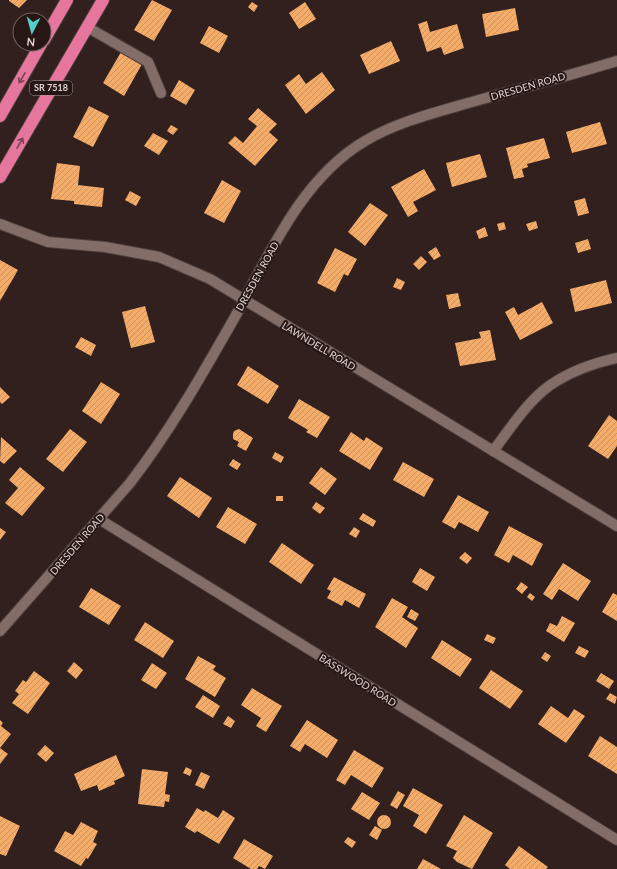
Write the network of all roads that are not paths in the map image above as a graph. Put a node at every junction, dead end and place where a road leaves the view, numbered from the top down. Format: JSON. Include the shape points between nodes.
{"nodes":[{"id":1,"x":67,"y":0,"type":"edge"},
{"id":2,"x":102,"y":0,"type":"edge"},
{"id":3,"x":52,"y":26,"type":"edge"},
{"id":4,"x":87,"y":27,"type":"junction"},
{"id":5,"x":36,"y":52,"type":"edge"},
{"id":6,"x":617,"y":60,"type":"edge"},
{"id":7,"x":161,"y":93,"type":"dead end"},
{"id":8,"x":0,"y":116,"type":"edge"},
{"id":9,"x":0,"y":177,"type":"edge"},
{"id":10,"x":0,"y":224,"type":"edge"},
{"id":11,"x":244,"y":300,"type":"junction"},
{"id":12,"x":617,"y":358,"type":"edge"},
{"id":13,"x":493,"y":451,"type":"junction"},
{"id":14,"x":99,"y":519,"type":"junction"},
{"id":15,"x":617,"y":526,"type":"edge"},
{"id":16,"x":0,"y":631,"type":"edge"},
{"id":17,"x":617,"y":840,"type":"edge"}],
"edges":[{"from":1,"to":3,"type":"highway"},
{"from":2,"to":4,"type":"highway","number":"SR 7518"},
{"from":4,"to":7,"type":"street","via":[[148,62]]},
{"from":9,"to":4,"type":"highway","number":"SR 7518","one_way":true},
{"from":5,"to":8,"type":"highway","number":"SR 7518","one_way":true},
{"from":6,"to":11,"type":"street","name":"DRESDEN ROAD","via":[[407,121],[347,152],[330,168],[295,212]]},
{"from":10,"to":11,"type":"street","name":"LAWNDELL ROAD","via":[[48,242],[105,247],[159,257],[210,279]]},
{"from":11,"to":13,"type":"street","name":"LAWNDELL ROAD"},
{"from":11,"to":14,"type":"street","name":"DRESDEN ROAD","via":[[182,410],[147,461]]},
{"from":12,"to":13,"type":"street","via":[[562,377],[548,386]]},
{"from":13,"to":15,"type":"street","name":"LAWNDELL ROAD"},
{"from":14,"to":16,"type":"street","name":"DRESDEN ROAD"},
{"from":14,"to":17,"type":"street","name":"BASSWOOD ROAD"}]}
